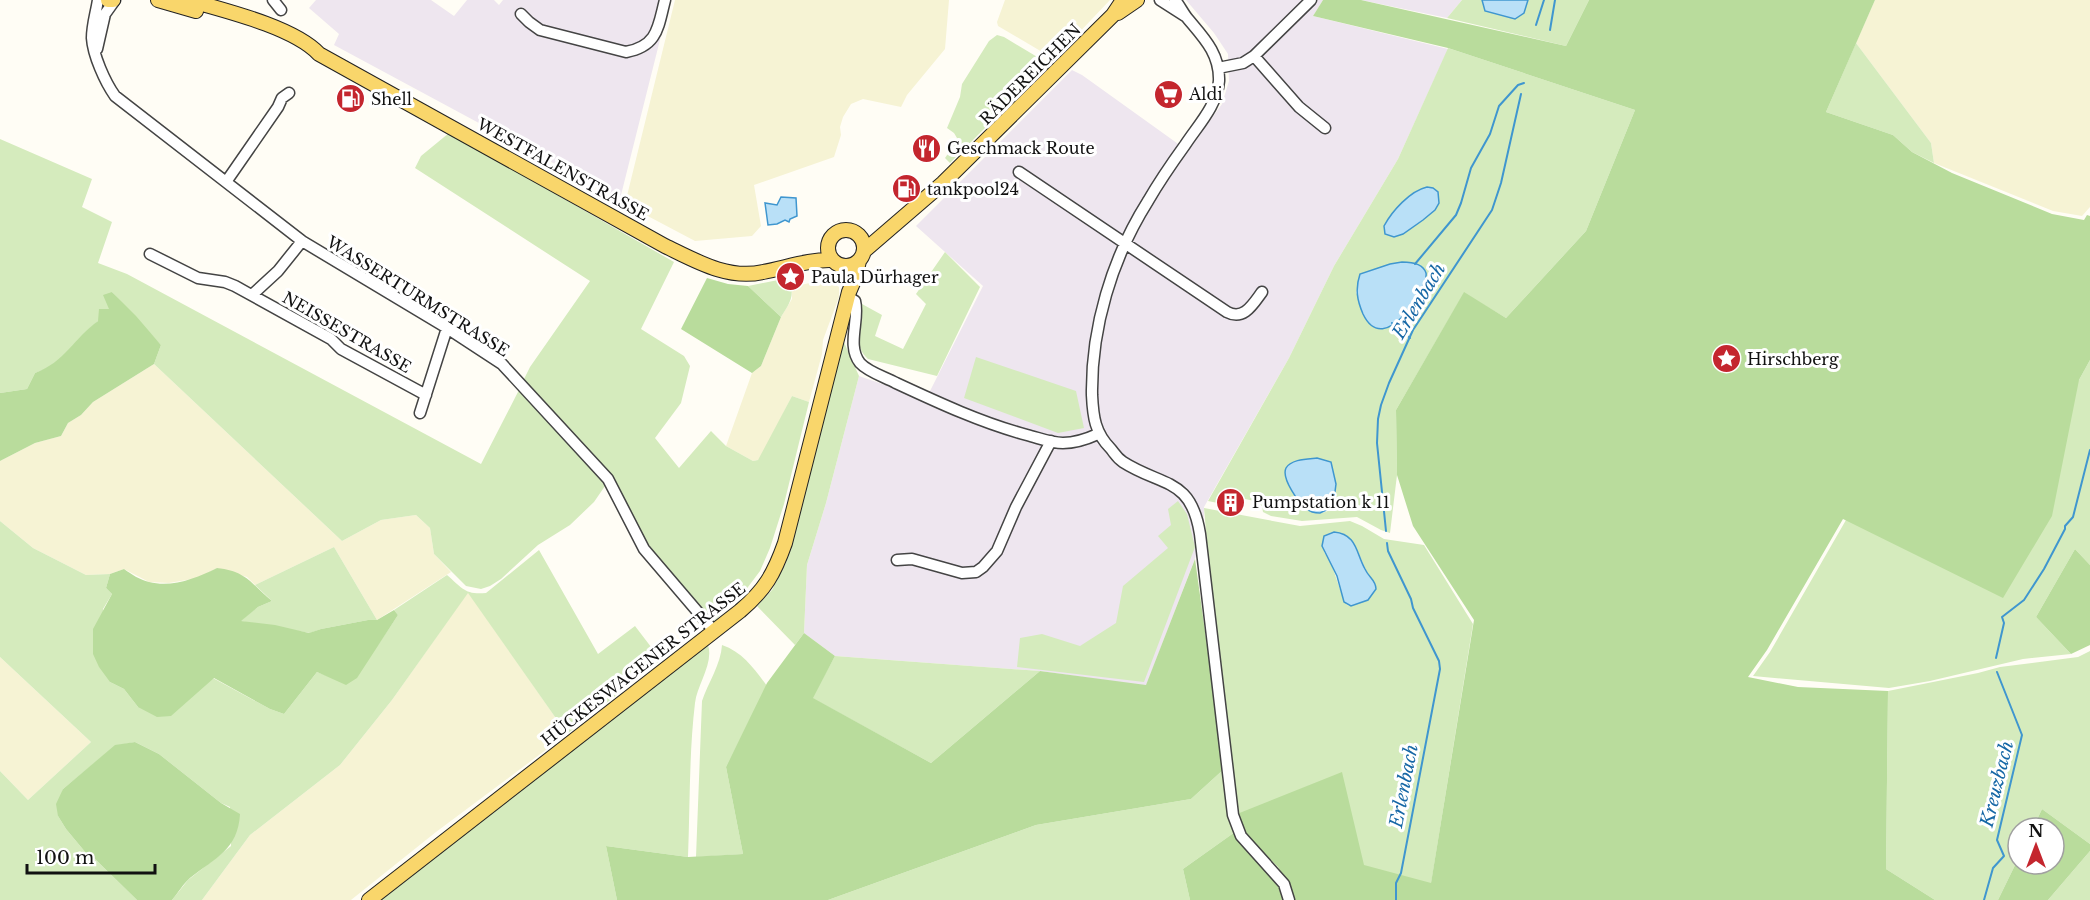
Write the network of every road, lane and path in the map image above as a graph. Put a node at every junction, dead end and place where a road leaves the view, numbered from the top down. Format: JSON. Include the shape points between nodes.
{"nodes":[{"id":1,"x":98,"y":0,"type":"edge"},
{"id":2,"x":108,"y":0,"type":"edge"},
{"id":3,"x":114,"y":0,"type":"edge"},
{"id":4,"x":158,"y":0,"type":"edge"},
{"id":5,"x":188,"y":0,"type":"edge"},
{"id":6,"x":273,"y":0,"type":"edge"},
{"id":7,"x":665,"y":0,"type":"edge"},
{"id":8,"x":1123,"y":0,"type":"edge"},
{"id":9,"x":1137,"y":0,"type":"edge"},
{"id":10,"x":1160,"y":0,"type":"edge"},
{"id":11,"x":1175,"y":0,"type":"edge"},
{"id":12,"x":1311,"y":0,"type":"edge"},
{"id":13,"x":281,"y":10,"type":"dead end"},
{"id":14,"x":521,"y":14,"type":"dead end"},
{"id":15,"x":1113,"y":15,"type":"junction"},
{"id":16,"x":1185,"y":16,"type":"junction"},
{"id":17,"x":96,"y":51,"type":"junction"},
{"id":18,"x":319,"y":54,"type":"junction"},
{"id":19,"x":1254,"y":56,"type":"junction"},
{"id":20,"x":1218,"y":68,"type":"junction"},
{"id":21,"x":289,"y":93,"type":"dead end"},
{"id":22,"x":1325,"y":128,"type":"dead end"},
{"id":23,"x":1019,"y":172,"type":"dead end"},
{"id":24,"x":226,"y":182,"type":"junction"},
{"id":25,"x":890,"y":227,"type":"junction"},
{"id":26,"x":858,"y":234,"type":"junction"},
{"id":27,"x":302,"y":241,"type":"junction"},
{"id":28,"x":1125,"y":243,"type":"junction"},
{"id":29,"x":828,"y":244,"type":"junction"},
{"id":30,"x":150,"y":254,"type":"dead end"},
{"id":31,"x":861,"y":256,"type":"junction"},
{"id":32,"x":801,"y":263,"type":"junction"},
{"id":33,"x":837,"y":263,"type":"junction"},
{"id":34,"x":1262,"y":292,"type":"dead end"},
{"id":35,"x":253,"y":294,"type":"junction"},
{"id":36,"x":848,"y":294,"type":"junction"},
{"id":37,"x":447,"y":328,"type":"junction"},
{"id":38,"x":426,"y":394,"type":"junction"},
{"id":39,"x":420,"y":413,"type":"dead end"},
{"id":40,"x":1098,"y":435,"type":"junction"},
{"id":41,"x":1051,"y":441,"type":"junction"},
{"id":42,"x":897,"y":560,"type":"dead end"},
{"id":43,"x":714,"y":631,"type":"junction"},
{"id":44,"x":369,"y":900,"type":"edge"},
{"id":45,"x":1289,"y":900,"type":"edge"}],
"edges":[{"from":1,"to":17,"type":"street","name":"WASSERTURMSTRASSE","via":[[92,39]]},
{"from":2,"to":3,"type":"main road"},
{"from":3,"to":17,"type":"street","via":[[105,14]]},
{"from":4,"to":18,"type":"main road","name":"WESTFALENSTRASSE","via":[[258,28],[301,50]]},
{"from":5,"to":18,"type":"main road","name":"WESTFALENSTRASSE","via":[[258,22],[305,42]]},
{"from":6,"to":13,"type":"street"},
{"from":7,"to":14,"type":"street","via":[[651,42],[626,52],[540,30]]},
{"from":8,"to":15,"type":"main road","name":"RÄDEREICHEN"},
{"from":9,"to":15,"type":"main road","name":"RÄDEREICHEN"},
{"from":10,"to":16,"type":"street"},
{"from":11,"to":16,"type":"street"},
{"from":12,"to":19,"type":"street"},
{"from":15,"to":25,"type":"main road","name":"RÄDEREICHEN","via":[[943,183]]},
{"from":16,"to":20,"type":"street","via":[[1208,41]]},
{"from":17,"to":24,"type":"street","name":"WASSERTURMSTRASSE","via":[[104,78],[115,96]]},
{"from":18,"to":32,"type":"main road","name":"WESTFALENSTRASSE","via":[[689,258],[722,271],[746,274]]},
{"from":19,"to":20,"type":"street","via":[[1243,63]]},
{"from":19,"to":22,"type":"street","via":[[1299,107]]},
{"from":20,"to":28,"type":"street","via":[[1218,87],[1210,108],[1147,202]]},
{"from":21,"to":24,"type":"street"},
{"from":23,"to":28,"type":"street"},
{"from":24,"to":27,"type":"street","name":"WASSERTURMSTRASSE"},
{"from":25,"to":26,"type":"main road","name":"RÄDEREICHEN"},
{"from":25,"to":31,"type":"main road","name":"RÄDEREICHEN"},
{"from":26,"to":29,"type":"main road","via":[[842,230]]},
{"from":26,"to":31,"type":"main road","via":[[863,241]]},
{"from":27,"to":35,"type":"street","name":"NEISSESTRASSE"},
{"from":27,"to":37,"type":"street","name":"WASSERTURMSTRASSE"},
{"from":28,"to":34,"type":"street","via":[[1232,315],[1247,311]]},
{"from":28,"to":40,"type":"street","via":[[1107,292],[1096,345],[1092,395]]},
{"from":29,"to":32,"type":"main road","name":"WESTFALENSTRASSE"},
{"from":29,"to":33,"type":"main road","via":[[828,253]]},
{"from":30,"to":35,"type":"street","name":"NEISSESTRASSE","via":[[198,278],[225,282]]},
{"from":31,"to":33,"type":"main road","via":[[851,265]]},
{"from":31,"to":36,"type":"main road","name":"HÜCKESWAGENER STRASSE"},
{"from":32,"to":33,"type":"main road","name":"WESTFALENSTRASSE"},
{"from":33,"to":36,"type":"main road","name":"HÜCKESWAGENER STRASSE","via":[[847,275]]},
{"from":35,"to":38,"type":"street","name":"NEISSESTRASSE","via":[[331,339],[341,349]]},
{"from":36,"to":41,"type":"street","via":[[856,306],[854,347],[865,366],[980,420]]},
{"from":36,"to":43,"type":"main road","name":"HÜCKESWAGENER STRASSE","via":[[777,567],[759,594]]},
{"from":37,"to":38,"type":"street"},
{"from":37,"to":43,"type":"street","name":"WASSERTURMSTRASSE","via":[[502,364],[608,479],[644,549]]},
{"from":38,"to":39,"type":"street"},
{"from":40,"to":41,"type":"street","via":[[1076,442]]},
{"from":40,"to":45,"type":"street","via":[[1117,458],[1163,480],[1185,496],[1194,511],[1233,815],[1241,836],[1284,884]]},
{"from":41,"to":42,"type":"street","via":[[997,551],[983,567],[962,573],[912,559]]},
{"from":43,"to":44,"type":"main road","name":"HÜCKESWAGENER STRASSE"}]}
